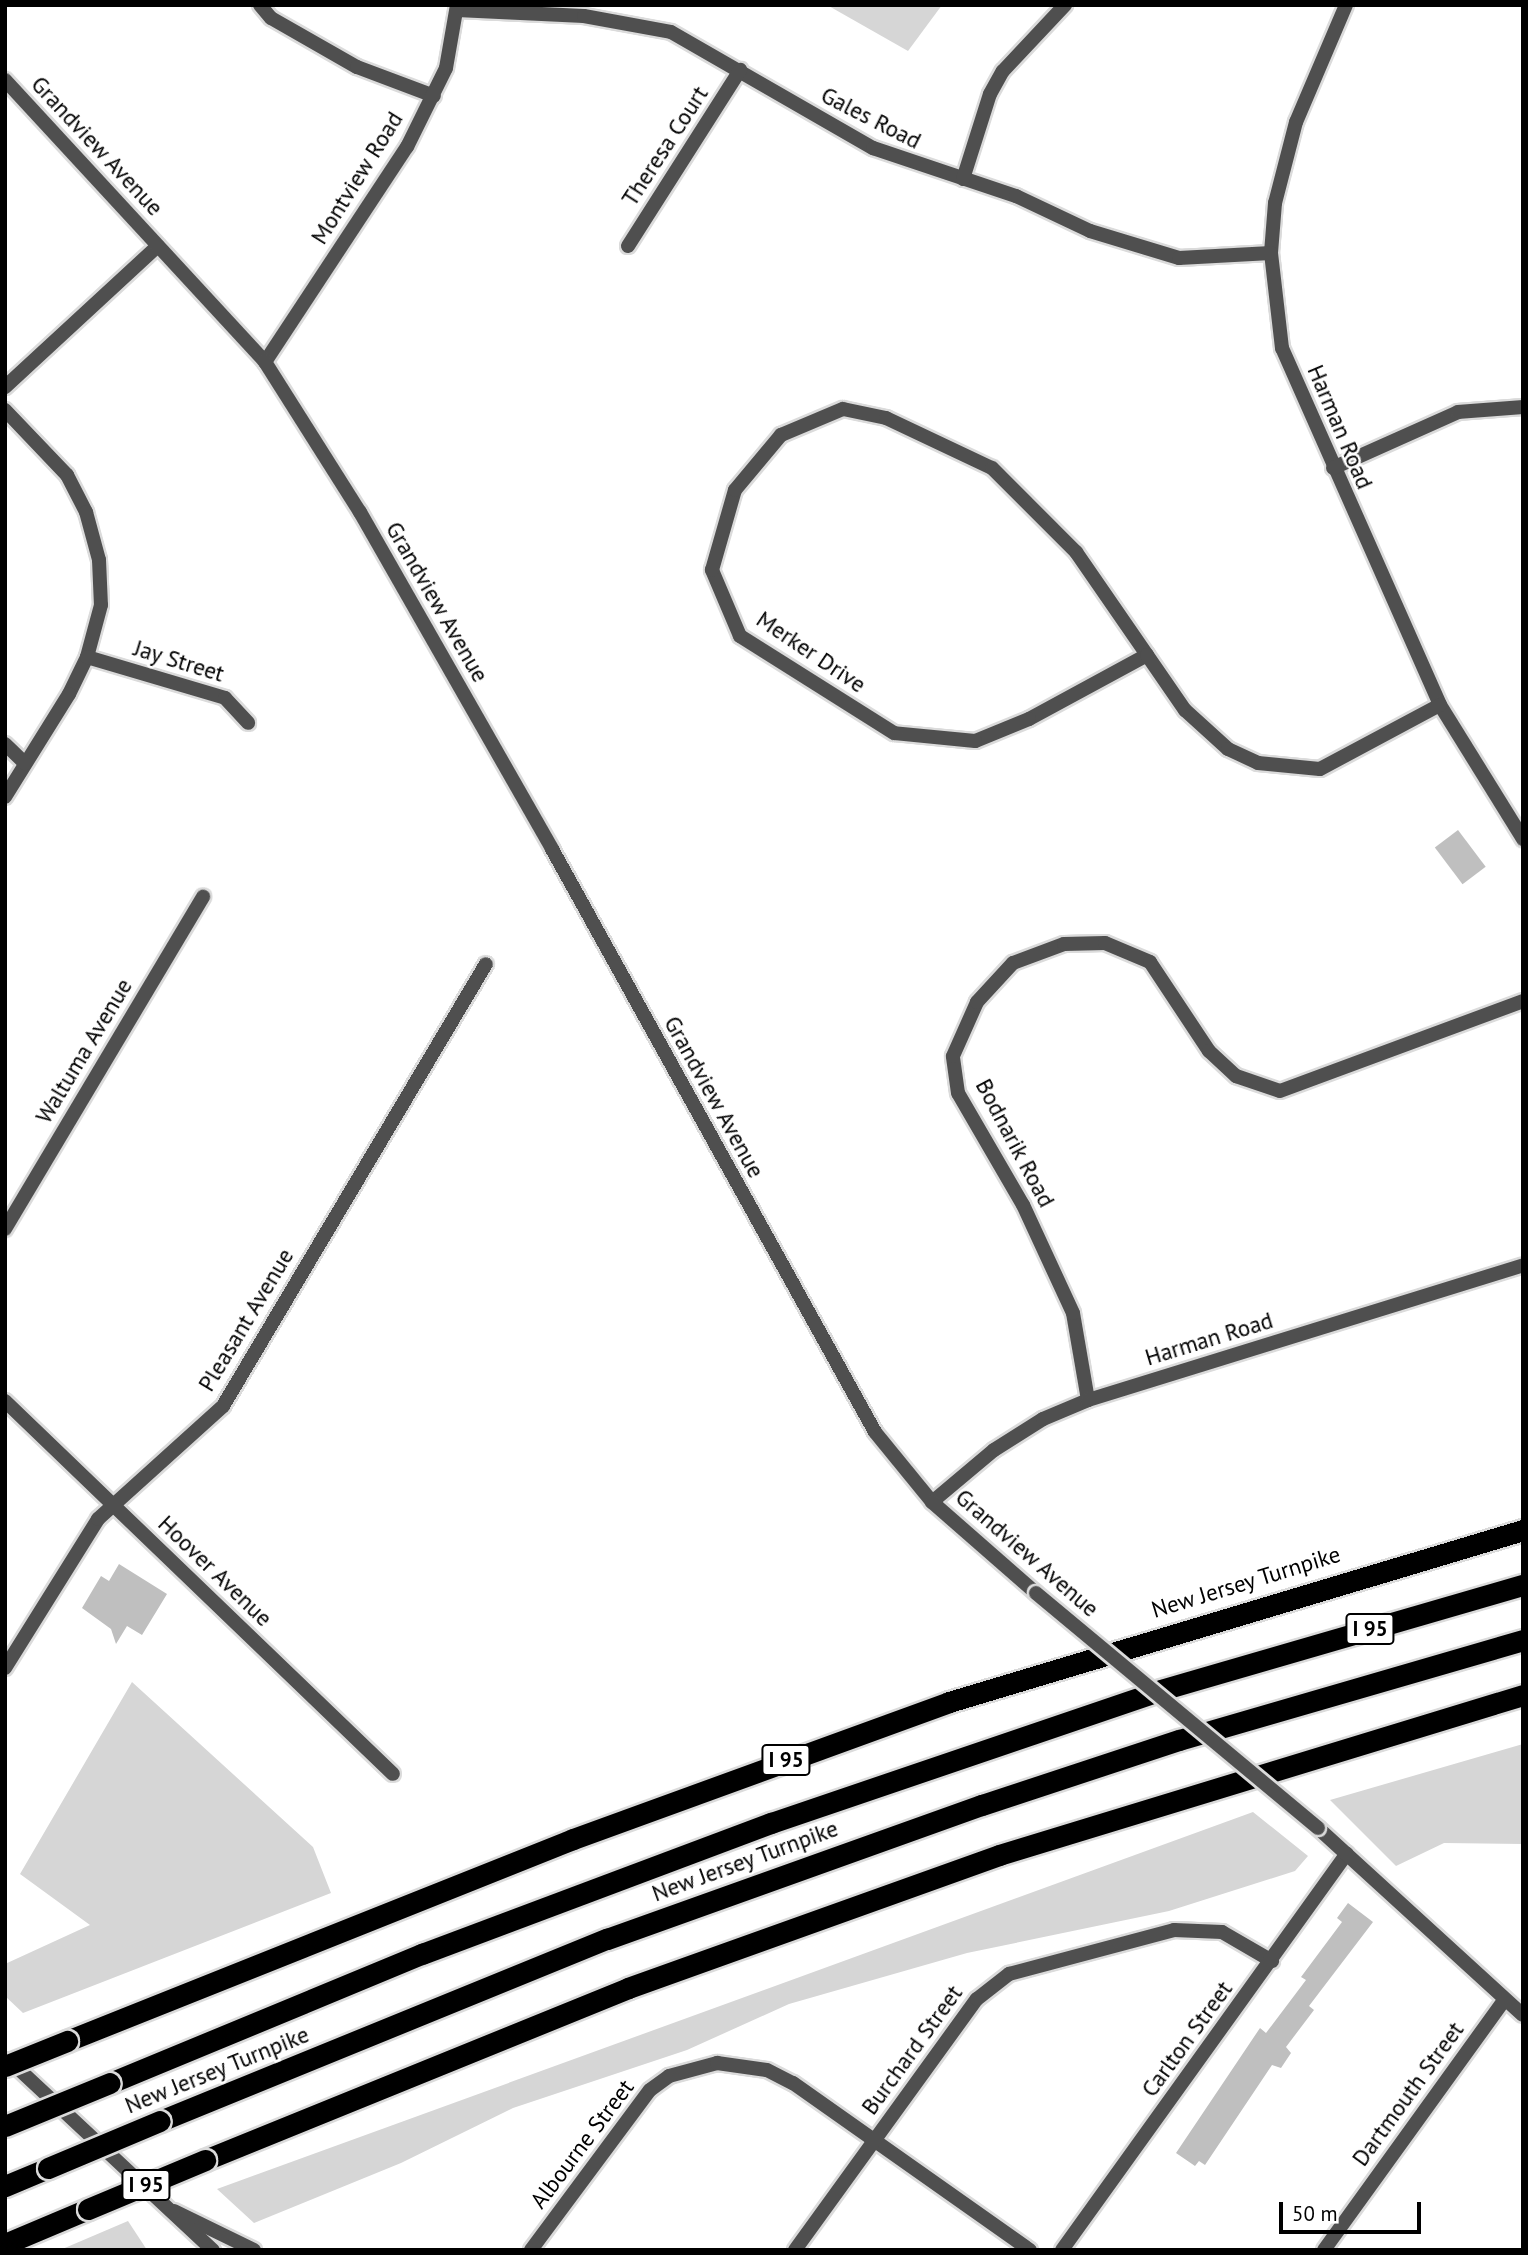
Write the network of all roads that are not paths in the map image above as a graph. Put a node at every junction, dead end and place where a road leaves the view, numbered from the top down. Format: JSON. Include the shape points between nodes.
{"nodes":[{"id":1,"x":260,"y":5,"type":"edge"},
{"id":2,"x":1065,"y":5,"type":"edge"},
{"id":3,"x":1346,"y":5,"type":"edge"},
{"id":4,"x":457,"y":8,"type":"edge"},
{"id":5,"x":740,"y":69,"type":"junction"},
{"id":6,"x":5,"y":80,"type":"edge"},
{"id":7,"x":434,"y":96,"type":"junction"},
{"id":8,"x":962,"y":180,"type":"junction"},
{"id":9,"x":158,"y":246,"type":"junction"},
{"id":10,"x":628,"y":246,"type":"dead end"},
{"id":11,"x":1271,"y":253,"type":"junction"},
{"id":12,"x":265,"y":362,"type":"junction"},
{"id":13,"x":5,"y":387,"type":"edge"},
{"id":14,"x":1523,"y":407,"type":"edge"},
{"id":15,"x":5,"y":410,"type":"edge"},
{"id":16,"x":1333,"y":468,"type":"junction"},
{"id":17,"x":1147,"y":655,"type":"junction"},
{"id":18,"x":87,"y":657,"type":"junction"},
{"id":19,"x":1440,"y":705,"type":"junction"},
{"id":20,"x":248,"y":723,"type":"dead end"},
{"id":21,"x":5,"y":744,"type":"edge"},
{"id":22,"x":25,"y":763,"type":"junction"},
{"id":23,"x":5,"y":797,"type":"edge"},
{"id":24,"x":1523,"y":839,"type":"edge"},
{"id":25,"x":203,"y":897,"type":"dead end"},
{"id":26,"x":486,"y":964,"type":"dead end"},
{"id":27,"x":1523,"y":1001,"type":"edge"},
{"id":28,"x":5,"y":1228,"type":"edge"},
{"id":29,"x":1523,"y":1265,"type":"edge"},
{"id":30,"x":5,"y":1401,"type":"edge"},
{"id":31,"x":1088,"y":1401,"type":"junction"},
{"id":32,"x":932,"y":1502,"type":"junction"},
{"id":33,"x":114,"y":1505,"type":"junction"},
{"id":34,"x":1523,"y":1530,"type":"edge"},
{"id":35,"x":1523,"y":1585,"type":"edge"},
{"id":36,"x":1523,"y":1640,"type":"edge"},
{"id":37,"x":5,"y":1668,"type":"edge"},
{"id":38,"x":1523,"y":1695,"type":"edge"},
{"id":39,"x":393,"y":1774,"type":"dead end"},
{"id":40,"x":1347,"y":1854,"type":"junction"},
{"id":41,"x":1272,"y":1961,"type":"junction"},
{"id":42,"x":1505,"y":1999,"type":"junction"},
{"id":43,"x":1523,"y":2015,"type":"edge"},
{"id":44,"x":5,"y":2056,"type":"edge"},
{"id":45,"x":5,"y":2066,"type":"edge"},
{"id":46,"x":5,"y":2126,"type":"edge"},
{"id":47,"x":876,"y":2137,"type":"junction"},
{"id":48,"x":5,"y":2186,"type":"edge"},
{"id":49,"x":174,"y":2211,"type":"junction"},
{"id":50,"x":5,"y":2244,"type":"edge"},
{"id":51,"x":208,"y":2248,"type":"edge"},
{"id":52,"x":254,"y":2250,"type":"edge"},
{"id":53,"x":531,"y":2250,"type":"edge"},
{"id":54,"x":795,"y":2250,"type":"edge"},
{"id":55,"x":1030,"y":2250,"type":"edge"},
{"id":56,"x":1062,"y":2250,"type":"edge"},
{"id":57,"x":1324,"y":2250,"type":"edge"}],
"edges":[{"from":1,"to":7,"type":"street","via":[[271,18],[357,67]]},
{"from":2,"to":8,"type":"street","via":[[1026,42],[996,83]]},
{"from":3,"to":11,"type":"street","name":"Harman Road","via":[[1282,168]]},
{"from":4,"to":5,"type":"street","name":"Gales Road","via":[[626,22],[671,32]]},
{"from":4,"to":7,"type":"street","name":"Montview Road"},
{"from":5,"to":8,"type":"street","name":"Gales Road","via":[[873,148]]},
{"from":5,"to":10,"type":"street","name":"Theresa Court"},
{"from":6,"to":9,"type":"street","name":"Grandview Avenue"},
{"from":7,"to":12,"type":"street","name":"Montview Road","via":[[407,147]]},
{"from":8,"to":11,"type":"street","name":"Gales Road","via":[[1131,246],[1179,258]]},
{"from":9,"to":12,"type":"street","name":"Grandview Avenue"},
{"from":9,"to":13,"type":"street"},
{"from":11,"to":16,"type":"street","name":"Harman Road","via":[[1282,348]]},
{"from":12,"to":32,"type":"street","name":"Grandview Avenue","via":[[360,512],[552,849],[861,1409]]},
{"from":14,"to":16,"type":"street","via":[[1458,412]]},
{"from":15,"to":18,"type":"street","via":[[67,475],[86,512],[99,560],[101,606]]},
{"from":16,"to":19,"type":"street","name":"Harman Road"},
{"from":17,"to":17,"type":"street","name":"Merker Drive","via":[[1076,552],[992,468],[886,418],[843,409],[781,435],[743,481],[712,570],[740,636],[894,733],[975,741],[1029,719]]},
{"from":17,"to":19,"type":"street","name":"Merker Drive","via":[[1185,710],[1228,749],[1258,763],[1320,769]]},
{"from":18,"to":20,"type":"street","name":"Jay Street","via":[[225,698]]},
{"from":18,"to":22,"type":"street"},
{"from":19,"to":24,"type":"street","name":"Harman Road"},
{"from":21,"to":22,"type":"street"},
{"from":22,"to":23,"type":"street"},
{"from":25,"to":28,"type":"street","name":"Waltuma Avenue"},
{"from":26,"to":33,"type":"street","name":"Pleasant Avenue","via":[[223,1406]]},
{"from":27,"to":31,"type":"street","name":"Bodnarik Road","via":[[1280,1091],[1236,1076],[1209,1051],[1150,962],[1105,943],[1064,944],[1013,963],[977,1002],[953,1055],[958,1093],[1023,1205],[1073,1313]]},
{"from":29,"to":31,"type":"street","name":"Harman Road"},
{"from":30,"to":33,"type":"street","name":"Hoover Avenue"},
{"from":31,"to":32,"type":"street","name":"Harman Road","via":[[1043,1419],[994,1450]]},
{"from":32,"to":40,"type":"street","name":"Grandview Avenue","bridge":true},
{"from":33,"to":37,"type":"street","name":"Pleasant Avenue","via":[[85,1537]]},
{"from":33,"to":39,"type":"street","name":"Hoover Avenue"},
{"from":34,"to":45,"type":"highway","name":"New Jersey Turnpike","number":"I 95","bridge":true,"via":[[949,1702],[548,1849]]},
{"from":35,"to":46,"type":"highway","name":"New Jersey Turnpike","number":"I 95","bridge":true,"via":[[1161,1690],[771,1823],[422,1954]]},
{"from":36,"to":48,"type":"highway","name":"New Jersey Turnpike","number":"I 95","bridge":true,"via":[[1179,1740],[932,1822],[607,1939]]},
{"from":38,"to":50,"type":"highway","number":"I 95","bridge":true,"via":[[986,1859],[628,1988]]},
{"from":40,"to":41,"type":"street","name":"Carlton Street"},
{"from":40,"to":42,"type":"street","name":"Grandview Avenue"},
{"from":41,"to":47,"type":"street","name":"Burchard Street","via":[[1222,1932],[1174,1930],[1009,1974],[977,1999]]},
{"from":41,"to":56,"type":"street","name":"Carlton Street"},
{"from":42,"to":43,"type":"street","name":"Grandview Avenue"},
{"from":42,"to":57,"type":"street","name":"Dartmouth Street"},
{"from":44,"to":49,"type":"street"},
{"from":47,"to":53,"type":"street","name":"Albourne Street","via":[[767,2070],[717,2063],[669,2076],[650,2090]]},
{"from":47,"to":54,"type":"street","name":"Burchard Street"},
{"from":47,"to":55,"type":"street"},
{"from":49,"to":51,"type":"street"},
{"from":49,"to":52,"type":"street"}]}
